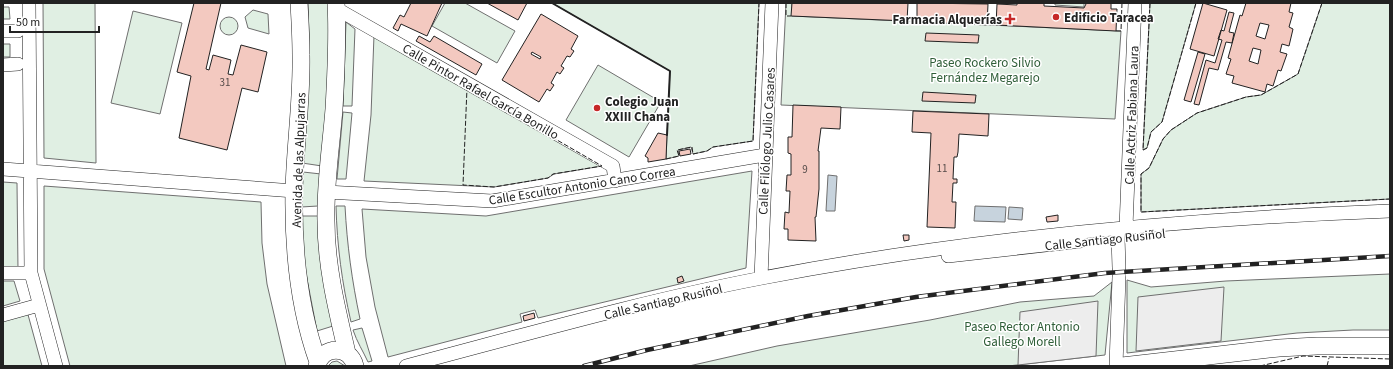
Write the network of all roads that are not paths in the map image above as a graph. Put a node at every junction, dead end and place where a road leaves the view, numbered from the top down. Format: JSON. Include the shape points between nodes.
{"nodes":[{"id":1,"x":29,"y":3,"type":"edge"},
{"id":2,"x":299,"y":3,"type":"edge"},
{"id":3,"x":772,"y":3,"type":"edge"},
{"id":4,"x":1135,"y":3,"type":"edge"},
{"id":5,"x":337,"y":6,"type":"edge"},
{"id":6,"x":3,"y":31,"type":"edge"},
{"id":7,"x":18,"y":31,"type":"dead end"},
{"id":8,"x":18,"y":64,"type":"dead end"},
{"id":9,"x":3,"y":65,"type":"edge"},
{"id":10,"x":765,"y":155,"type":"junction"},
{"id":11,"x":3,"y":169,"type":"edge"},
{"id":12,"x":30,"y":171,"type":"junction"},
{"id":13,"x":615,"y":181,"type":"junction"},
{"id":14,"x":294,"y":191,"type":"junction"},
{"id":15,"x":326,"y":192,"type":"junction"},
{"id":16,"x":1390,"y":211,"type":"edge"},
{"id":17,"x":1122,"y":232,"type":"junction"},
{"id":18,"x":3,"y":273,"type":"edge"},
{"id":19,"x":31,"y":273,"type":"junction"},
{"id":20,"x":761,"y":278,"type":"junction"},
{"id":21,"x":39,"y":305,"type":"junction"},
{"id":22,"x":3,"y":315,"type":"edge"},
{"id":23,"x":1390,"y":346,"type":"edge"},
{"id":24,"x":351,"y":360,"type":"edge"},
{"id":25,"x":317,"y":364,"type":"edge"},
{"id":26,"x":56,"y":366,"type":"edge"},
{"id":27,"x":406,"y":366,"type":"edge"},
{"id":28,"x":1116,"y":366,"type":"edge"},
{"id":29,"x":1122,"y":366,"type":"edge"}],
"edges":[{"from":1,"to":12,"type":"street"},
{"from":2,"to":14,"type":"main road","name":"Avenida de las Alpujarras","via":[[301,55]]},
{"from":3,"to":10,"type":"street","name":"Calle Filólogo Julio Casares"},
{"from":4,"to":17,"type":"street","name":"Calle Actriz Fabiana Laura"},
{"from":5,"to":13,"type":"street","name":"Calle Pintor Rafael García Bonillo","via":[[613,166]]},
{"from":5,"to":15,"type":"main road","via":[[334,109]]},
{"from":6,"to":7,"type":"street"},
{"from":8,"to":9,"type":"street"},
{"from":10,"to":13,"type":"street","name":"Calle Escultor Antonio Cano Correa"},
{"from":10,"to":20,"type":"street","name":"Calle Filólogo Julio Casares"},
{"from":11,"to":12,"type":"street"},
{"from":12,"to":14,"type":"street"},
{"from":12,"to":19,"type":"street"},
{"from":13,"to":15,"type":"street","name":"Calle Escultor Antonio Cano Correa","via":[[492,202]]},
{"from":14,"to":25,"type":"main road","name":"Avenida de las Alpujarras","via":[[298,266],[304,308]]},
{"from":15,"to":24,"type":"main road","via":[[329,263],[335,302]]},
{"from":16,"to":17,"type":"street","name":"Calle Santiago Rusiñol","via":[[1286,216],[1272,225]]},
{"from":17,"to":20,"type":"street","name":"Calle Santiago Rusiñol","via":[[970,254],[937,256],[923,251]]},
{"from":17,"to":28,"type":"street","name":"Calle Actriz Fabiana Laura"},
{"from":18,"to":19,"type":"street"},
{"from":19,"to":21,"type":"street"},
{"from":20,"to":27,"type":"street","name":"Calle Santiago Rusiñol","via":[[655,302]]},
{"from":21,"to":22,"type":"street"},
{"from":21,"to":26,"type":"street"},
{"from":23,"to":29,"type":"main road","via":[[1279,348]]},
{"from":24,"to":25,"type":"main road","via":[[336,350],[321,357]]}]}
